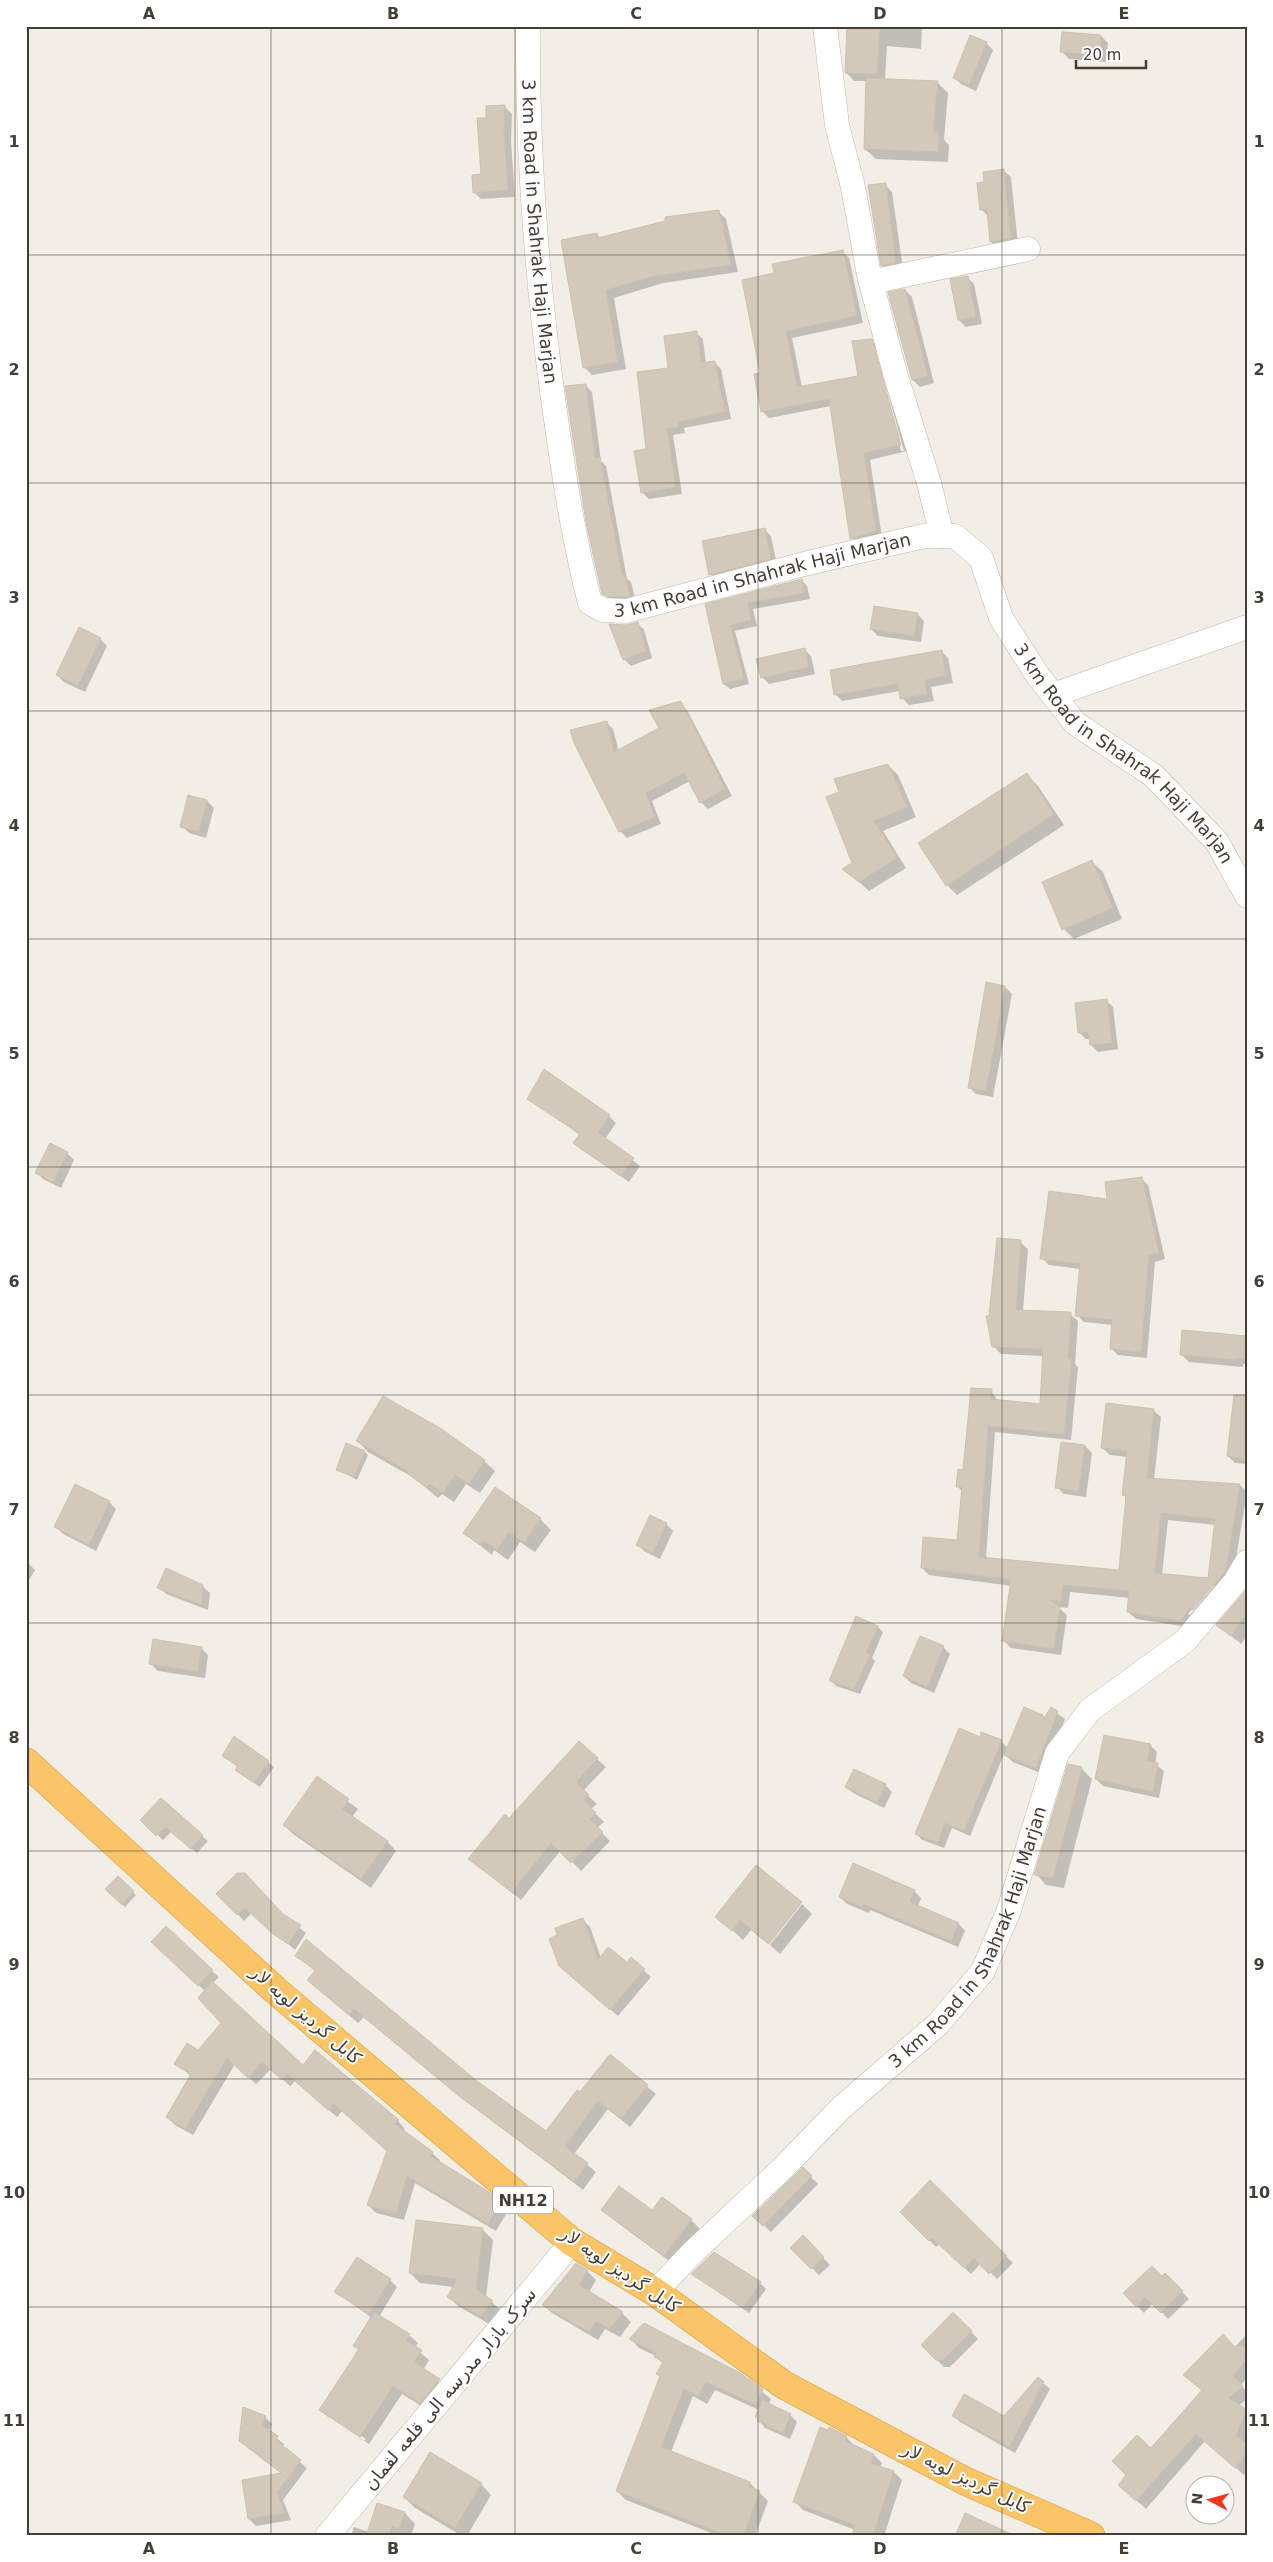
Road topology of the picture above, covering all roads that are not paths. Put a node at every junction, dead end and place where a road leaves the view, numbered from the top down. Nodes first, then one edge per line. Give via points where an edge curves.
1 (528, 26) edge
2 (825, 26) edge
3 (1028, 249) dead end
4 (871, 282) junction
5 (942, 536) junction
6 (1247, 626) edge
7 (1053, 695) junction
8 (1247, 896) edge
9 (1247, 1562) edge
10 (26, 1762) edge
11 (572, 2242) junction
12 (656, 2292) junction
13 (327, 2536) edge
14 (1091, 2536) edge

1 - 5 street, 3 km Road in Shahrak Haji Marjan via 529,143 540,299 565,488 590,603 603,610 626,611 808,563 924,536
2 - 4 street via 837,125 853,187
3 - 4 street
4 - 5 street
5 - 7 street, 3 km Road in Shahrak Haji Marjan via 955,536 981,558 1001,618
6 - 7 street
7 - 8 street, 3 km Road in Shahrak Haji Marjan via 1075,723 1154,776 1217,842
9 - 12 street, 3 km Road in Shahrak Haji Marjan via 1229,1589 1185,1641 1090,1710 1057,1753 1009,1910 983,1971 938,2024 840,2109
10 - 11 highway, کابل گردیز لویه لار / NH12 via 275,1990
11 - 12 highway, کابل گردیز لویه لار / NH12
11 - 13 street, سرک بازار مدرسه الی قلعه لقمان
12 - 14 highway, کابل گردیز لویه لار / NH12 via 784,2385 965,2481

